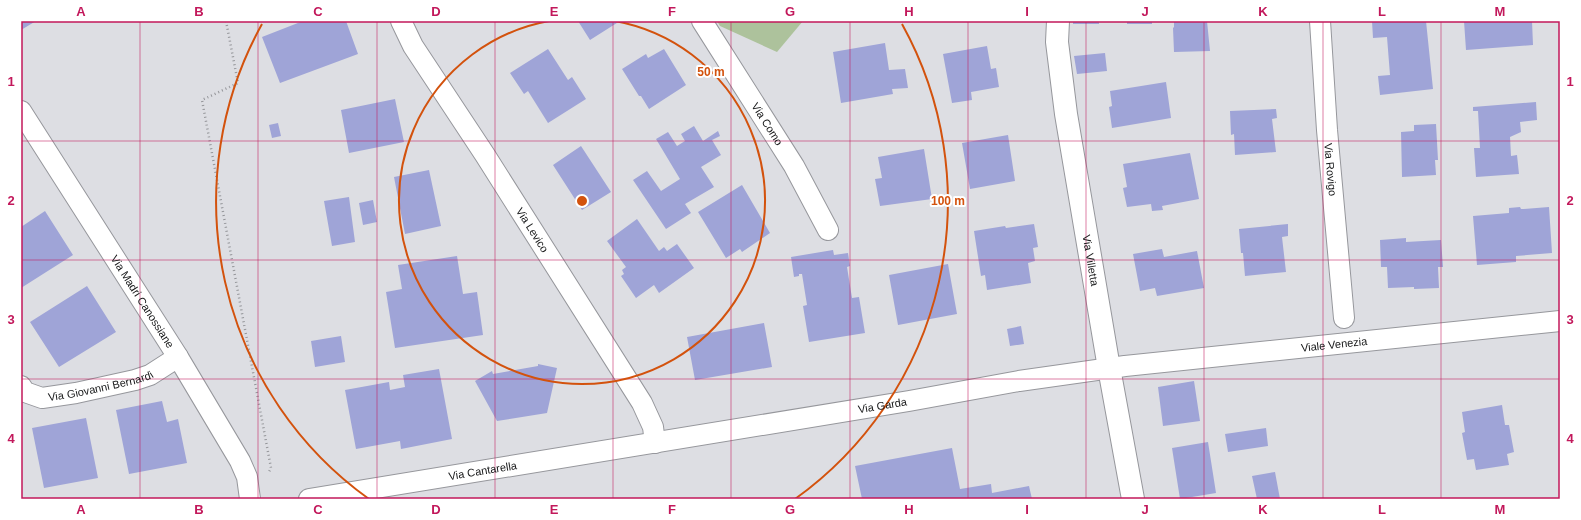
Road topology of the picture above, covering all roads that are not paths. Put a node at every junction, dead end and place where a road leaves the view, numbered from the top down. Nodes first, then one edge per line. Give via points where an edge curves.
1 (402, 21) edge
2 (702, 21) edge
3 (1058, 21) edge
4 (1320, 21) edge
5 (21, 111) edge
6 (828, 230) dead end
7 (1344, 318) dead end
8 (1560, 321) edge
9 (178, 357) junction
10 (1109, 368) junction
11 (21, 386) edge
12 (655, 443) junction
13 (250, 499) edge
14 (309, 499) edge
15 (1133, 499) edge

1 - 12 street, Via Levico via 413,46 642,403 653,428
2 - 6 street, Via Como via 794,166
3 - 10 street, Via Villetta via 1057,42 1066,114
4 - 7 street, Via Rovigo
5 - 9 street, Via Madri Canossiane
8 - 10 street, Viale Venezia
9 - 11 street, Via Giovanni Bernardi via 150,375 76,393 42,398 25,392
9 - 13 street, Via Madri Canossiane via 240,461 247,477
10 - 12 street, Via Garda
10 - 15 street, Via Villetta
12 - 14 street, Via Cantarella

